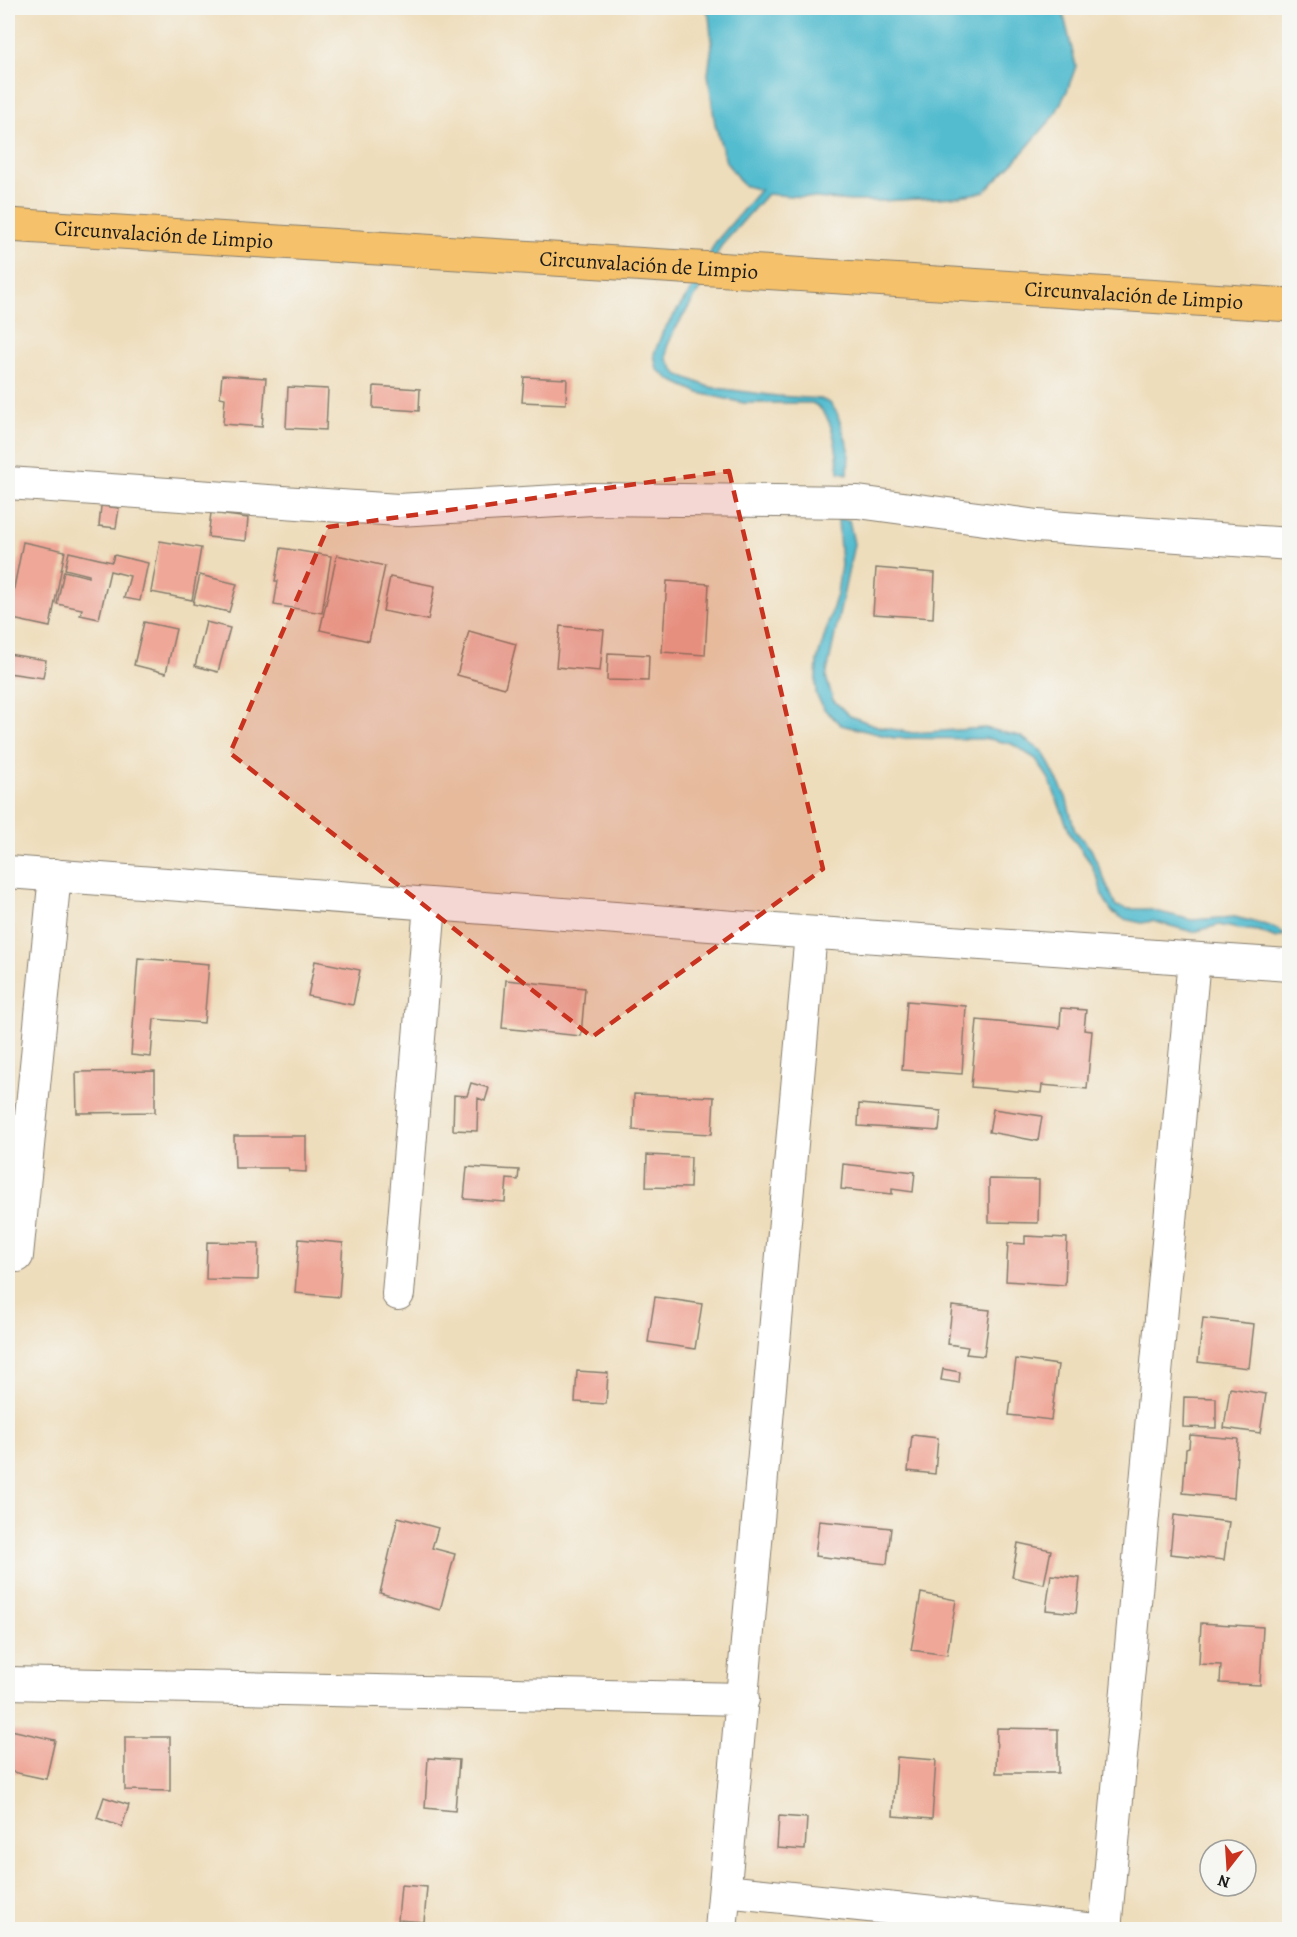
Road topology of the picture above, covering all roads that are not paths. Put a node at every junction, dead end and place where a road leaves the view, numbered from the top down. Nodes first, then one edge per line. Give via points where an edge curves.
1 (8, 225) edge
2 (1290, 305) edge
3 (8, 483) edge
4 (1290, 544) edge
5 (8, 872) edge
6 (55, 875) junction
7 (430, 904) junction
8 (811, 933) junction
9 (1194, 959) junction
10 (1290, 965) edge
11 (17, 1256) dead end
12 (398, 1294) dead end
13 (8, 1683) edge
14 (743, 1699) junction
15 (725, 1892) junction
16 (722, 1929) edge
17 (1096, 1929) edge
18 (1105, 1929) edge

1 - 2 highway, Circunvalación de Limpio
3 - 4 street via 398,510 592,499 858,502 1037,526
5 - 6 street
6 - 7 street
6 - 11 street
7 - 8 street
7 - 12 street
8 - 9 street
8 - 14 street
9 - 10 street
9 - 18 street
13 - 14 street
14 - 15 street
15 - 16 street
15 - 17 street

